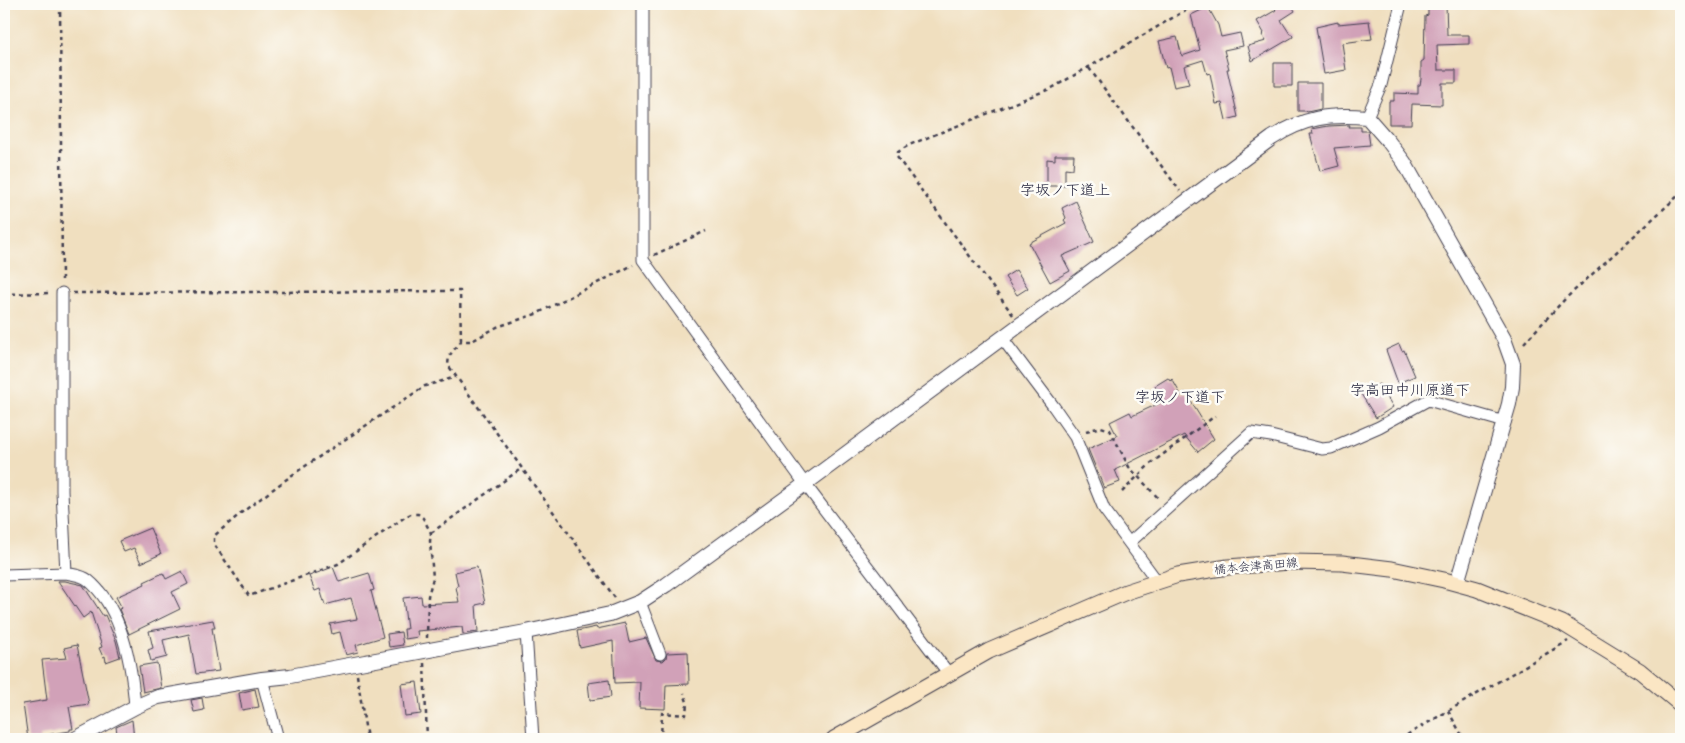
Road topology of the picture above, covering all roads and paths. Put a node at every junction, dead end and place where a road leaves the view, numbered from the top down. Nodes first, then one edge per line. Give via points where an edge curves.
1 (60, 4) edge
2 (643, 4) edge
3 (1196, 4) edge
4 (1401, 4) edge
5 (1089, 68) junction
6 (1367, 117) junction
7 (1681, 193) edge
8 (1187, 201) junction
9 (706, 231) dead end
10 (643, 260) junction
11 (62, 293) junction
12 (4, 294) edge
13 (1019, 325) junction
14 (1002, 338) junction
15 (461, 342) junction
16 (1524, 343) dead end
17 (456, 377) junction
18 (1215, 416) dead end
19 (1505, 422) junction
20 (1073, 434) junction
21 (522, 468) junction
22 (1138, 477) junction
23 (804, 484) junction
24 (1122, 492) dead end
25 (1168, 508) junction
26 (431, 533) junction
27 (1129, 543) junction
28 (66, 573) junction
29 (4, 575) edge
30 (1156, 581) junction
31 (1457, 583) junction
32 (640, 602) junction
33 (623, 610) junction
34 (526, 632) junction
35 (1580, 634) junction
36 (423, 651) junction
37 (660, 654) dead end
38 (355, 664) junction
39 (949, 674) junction
40 (262, 679) junction
41 (684, 693) dead end
42 (1681, 705) edge
43 (135, 707) junction
44 (1448, 711) junction
45 (76, 739) edge
46 (278, 739) edge
47 (367, 739) edge
48 (427, 739) edge
49 (533, 739) edge
50 (661, 739) edge
51 (834, 739) edge
52 (1400, 739) edge
53 (1464, 739) edge

1 - 11 path
2 - 10 street
3 - 5 path
4 - 6 street via 1381,85
5 - 8 path
5 - 13 path via 1052,88 898,152 900,162
6 - 8 street via 1330,116 1289,127
6 - 19 street via 1404,162 1504,339 1513,364
7 - 16 path via 1565,299
8 - 13 street
9 - 10 path
10 - 15 path via 536,314 497,327 472,341
10 - 23 street
11 - 12 path
11 - 15 path via 460,291
11 - 28 street via 62,491
13 - 14 street
14 - 20 street
14 - 23 street
15 - 17 path via 449,356 448,365
17 - 21 path
17 - 26 path via 425,386 295,473 214,536 214,544 249,596 338,564 411,514 423,518
18 - 22 path via 1150,464
19 - 25 street via 1428,400 1331,448 1322,449 1251,433
19 - 31 street
20 - 22 path via 1101,427 1110,430 1129,467
20 - 27 street via 1104,509
21 - 26 path
21 - 33 path
22 - 24 path
22 - 25 path
23 - 32 street
23 - 39 street
25 - 27 street
26 - 36 path via 433,578 428,596
27 - 30 street
28 - 29 street
28 - 43 street via 87,580 112,612 127,648
30 - 31 main road, 橋本会津高田線 via 1228,567 1290,562 1392,569
30 - 39 main road, 橋本会津高田線 via 989,651
31 - 35 main road, 橋本会津高田線 via 1562,622
32 - 33 street
32 - 37 street
33 - 34 street
34 - 36 street
34 - 49 street
35 - 42 main road, 橋本会津高田線 via 1640,671
35 - 44 path
36 - 38 street
36 - 48 path
38 - 40 street
38 - 47 path
39 - 51 main road, 橋本会津高田線
40 - 43 street via 158,697
40 - 46 street
41 - 50 path via 686,715 662,713
43 - 45 street
44 - 52 path
44 - 53 path

